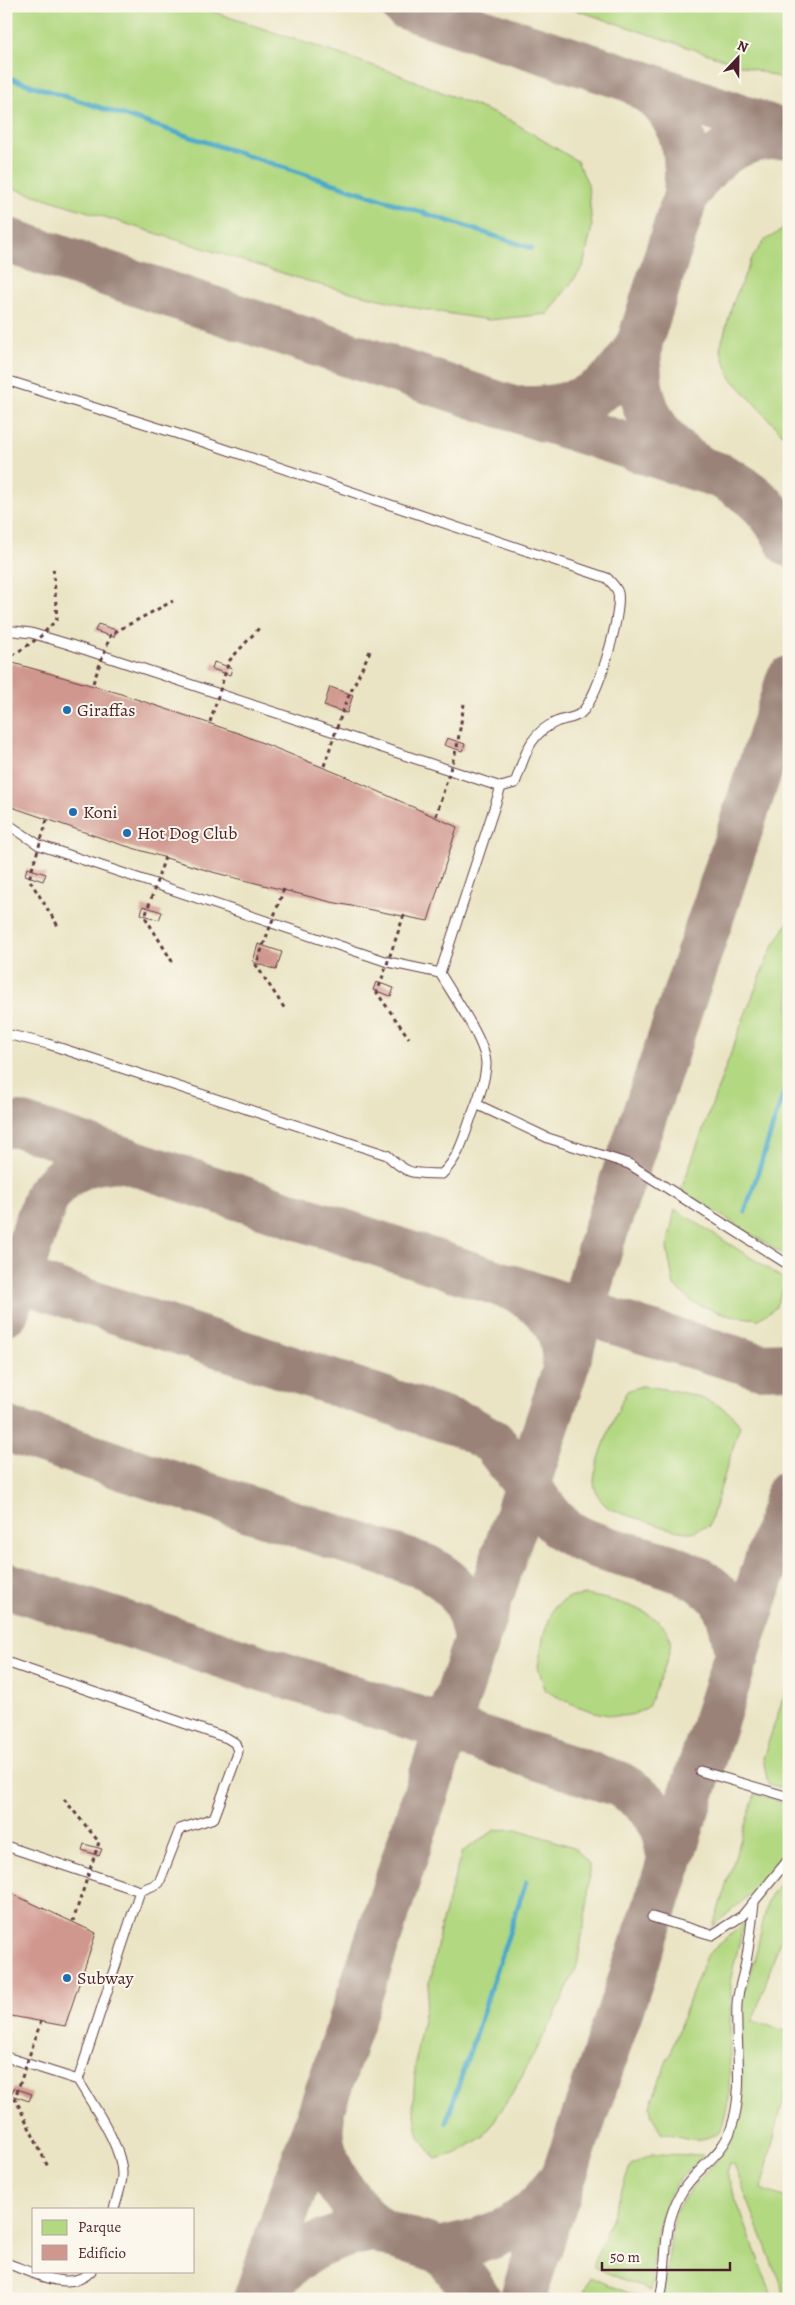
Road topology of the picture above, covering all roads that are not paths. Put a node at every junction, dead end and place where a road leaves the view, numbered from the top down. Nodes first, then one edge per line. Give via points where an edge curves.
1 (6, 380) edge
2 (6, 630) edge
3 (501, 787) junction
4 (6, 823) edge
5 (440, 974) junction
6 (6, 1034) edge
7 (476, 1104) junction
8 (789, 1265) edge
9 (6, 1662) edge
10 (700, 1772) dead end
11 (789, 1797) edge
12 (6, 1846) edge
13 (789, 1859) edge
14 (140, 1891) junction
15 (754, 1903) junction
16 (652, 1917) dead end
17 (6, 2057) edge
18 (78, 2080) junction
19 (114, 2208) edge
20 (6, 2263) edge
21 (32, 2271) edge
22 (34, 2272) edge
23 (89, 2272) edge
24 (660, 2299) edge

1 - 3 lane via 213,445 607,578 618,591 619,611 592,696 581,714 557,721 539,731 515,783
2 - 3 lane via 40,636 103,655
3 - 5 lane
4 - 5 lane via 39,846 388,962
5 - 7 lane via 483,1048 486,1064
6 - 7 lane via 48,1044 386,1155 402,1170 417,1174 442,1174 452,1164
7 - 8 lane via 548,1138 629,1164
9 - 14 lane via 182,1721 235,1743 237,1756 214,1818 180,1829 158,1883
10 - 11 lane
12 - 14 lane
13 - 15 lane
14 - 18 lane
15 - 16 lane via 742,1916 712,1936
15 - 24 lane via 737,2003 739,2069 736,2109 724,2146 693,2176 673,2209 666,2232
17 - 18 lane
18 - 19 lane via 104,2123 121,2161 123,2176
20 - 21 lane
22 - 23 lane via 66,2282

